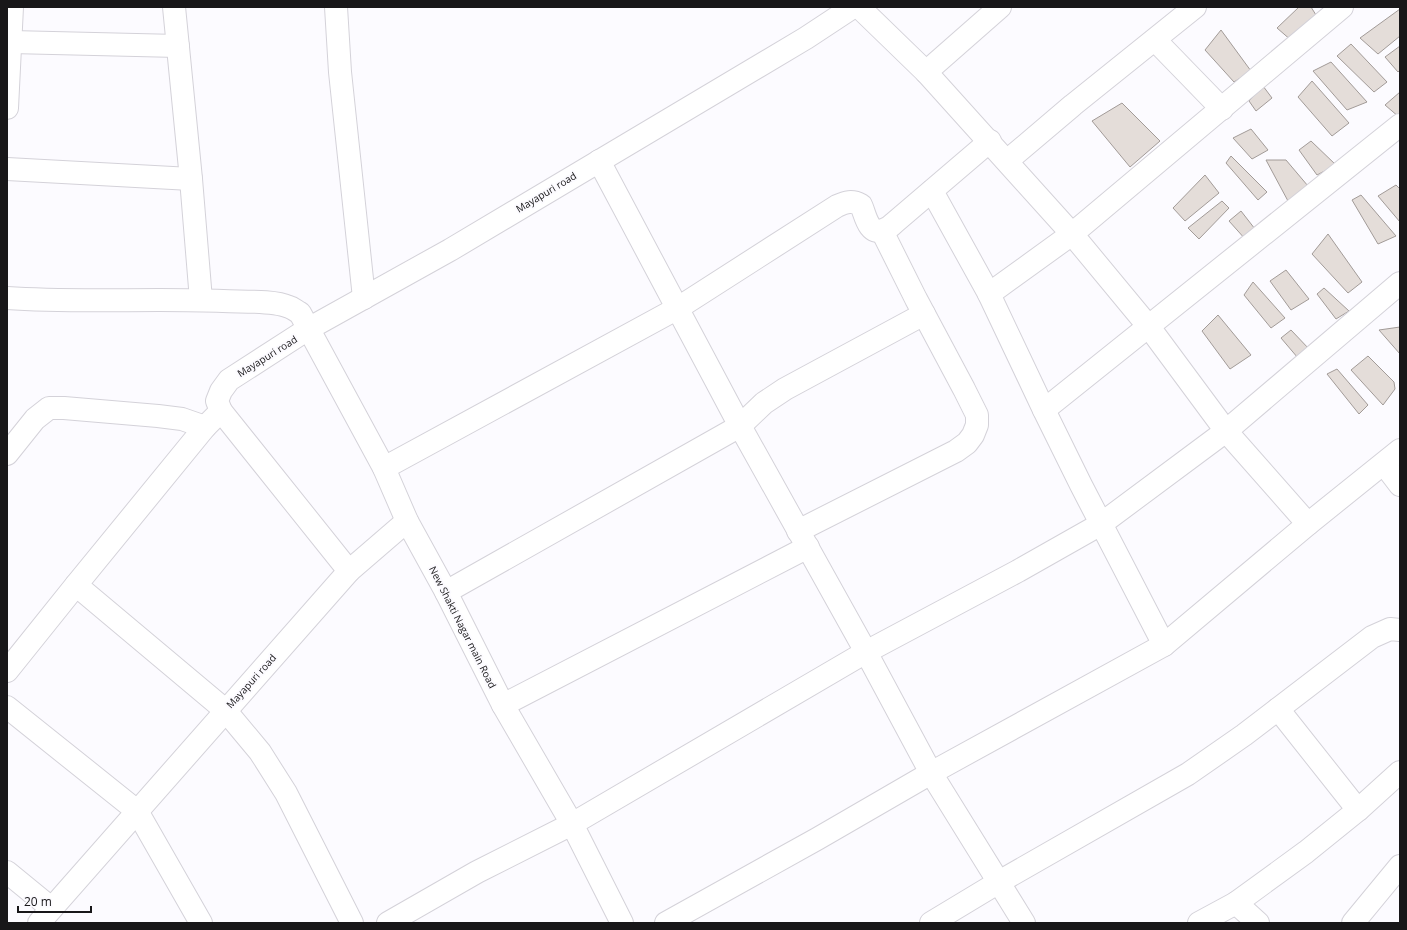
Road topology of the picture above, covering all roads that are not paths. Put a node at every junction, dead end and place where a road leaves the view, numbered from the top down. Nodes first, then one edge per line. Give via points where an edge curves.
1 (12, 7) edge
2 (174, 7) edge
3 (336, 7) edge
4 (853, 7) edge
5 (859, 7) edge
6 (1000, 7) edge
7 (1195, 7) edge
8 (1342, 7) edge
9 (1155, 40) junction
10 (11, 42) junction
11 (178, 46) junction
12 (926, 72) junction
13 (7, 108) edge
14 (1222, 109) junction
15 (1400, 125) edge
16 (990, 142) junction
17 (599, 161) junction
18 (1007, 161) junction
19 (7, 168) edge
20 (191, 179) junction
21 (932, 191) junction
22 (882, 231) junction
23 (1072, 234) junction
24 (1400, 283) edge
25 (989, 294) junction
26 (7, 298) edge
27 (364, 298) junction
28 (201, 300) junction
29 (678, 308) junction
30 (924, 314) junction
31 (1149, 327) junction
32 (308, 329) junction
33 (1044, 410) junction
34 (221, 411) junction
35 (740, 426) junction
36 (205, 427) junction
37 (1226, 431) junction
38 (7, 454) edge
39 (1392, 457) edge
40 (384, 468) junction
41 (1400, 485) edge
42 (407, 521) junction
43 (1101, 524) junction
44 (1308, 524) junction
45 (803, 539) junction
46 (349, 571) junction
47 (76, 585) junction
48 (446, 592) junction
49 (1400, 630) edge
50 (1164, 645) junction
51 (866, 652) junction
52 (7, 672) edge
53 (503, 705) junction
54 (7, 707) edge
55 (1278, 708) junction
56 (225, 710) junction
57 (1400, 772) edge
58 (931, 773) junction
59 (1358, 810) junction
60 (137, 811) junction
61 (572, 824) junction
62 (1400, 866) edge
63 (7, 872) edge
64 (999, 882) junction
65 (1236, 903) junction
66 (45, 915) edge
67 (201, 923) edge
68 (352, 923) edge
69 (388, 923) edge
70 (622, 923) edge
71 (666, 923) edge
72 (930, 923) edge
73 (1024, 923) edge
74 (1199, 923) edge
75 (1258, 923) edge
76 (1353, 923) edge

1 - 10 street
2 - 11 street
3 - 27 street via 340,72
4 - 17 street, Mayapuri road
5 - 12 street
6 - 12 street
7 - 9 street
8 - 14 street
9 - 14 street
9 - 18 street
10 - 11 street
10 - 13 street
11 - 20 street
12 - 16 street
14 - 23 street
15 - 31 street
16 - 18 street
16 - 21 street
17 - 27 street, Mayapuri road
17 - 29 street
18 - 23 street
19 - 20 street
20 - 28 street
21 - 22 street via 894,224
21 - 25 street
22 - 29 street via 871,228 861,205 855,201 846,202
22 - 30 street
23 - 25 street
23 - 31 street
24 - 37 street
25 - 33 street
26 - 28 street, New Shakti Nagar main Road
27 - 32 street, Mayapuri road
28 - 32 street, New Shakti Nagar main Road via 288,306 300,313
29 - 35 street
29 - 40 street
30 - 35 street via 785,389 764,403
30 - 45 street via 977,415 973,435 956,452
31 - 33 street
31 - 37 street
32 - 34 street, Mayapuri road via 229,380 217,401
32 - 40 street, New Shakti Nagar main Road
33 - 43 street
34 - 36 street
34 - 46 street
35 - 45 street
35 - 48 street
36 - 38 street via 182,419 48,408 35,419
36 - 47 street
37 - 43 street
37 - 44 street
39 - 41 street
39 - 44 street
40 - 42 street, New Shakti Nagar main Road
42 - 46 street, Mayapuri road
42 - 48 street, New Shakti Nagar main Road
43 - 50 street
43 - 51 street
44 - 50 street
45 - 51 street
45 - 53 street
46 - 56 street, Mayapuri road
47 - 52 street
47 - 56 street
48 - 53 street, New Shakti Nagar main Road
49 - 55 street via 1390,629 1372,637
50 - 58 street
51 - 58 street
51 - 61 street
53 - 61 street, New Shakti Nagar main Road
54 - 60 street
55 - 59 street
55 - 64 street via 1188,774
56 - 60 street, Mayapuri road
56 - 68 street via 260,752 286,793
57 - 59 street
58 - 64 street
58 - 71 street
59 - 65 street
60 - 66 street, Mayapuri road
60 - 67 street
61 - 69 street via 477,872
61 - 70 street, New Shakti Nagar main Road
62 - 76 street
63 - 66 street
64 - 72 street
64 - 73 street
65 - 74 street
65 - 75 street

